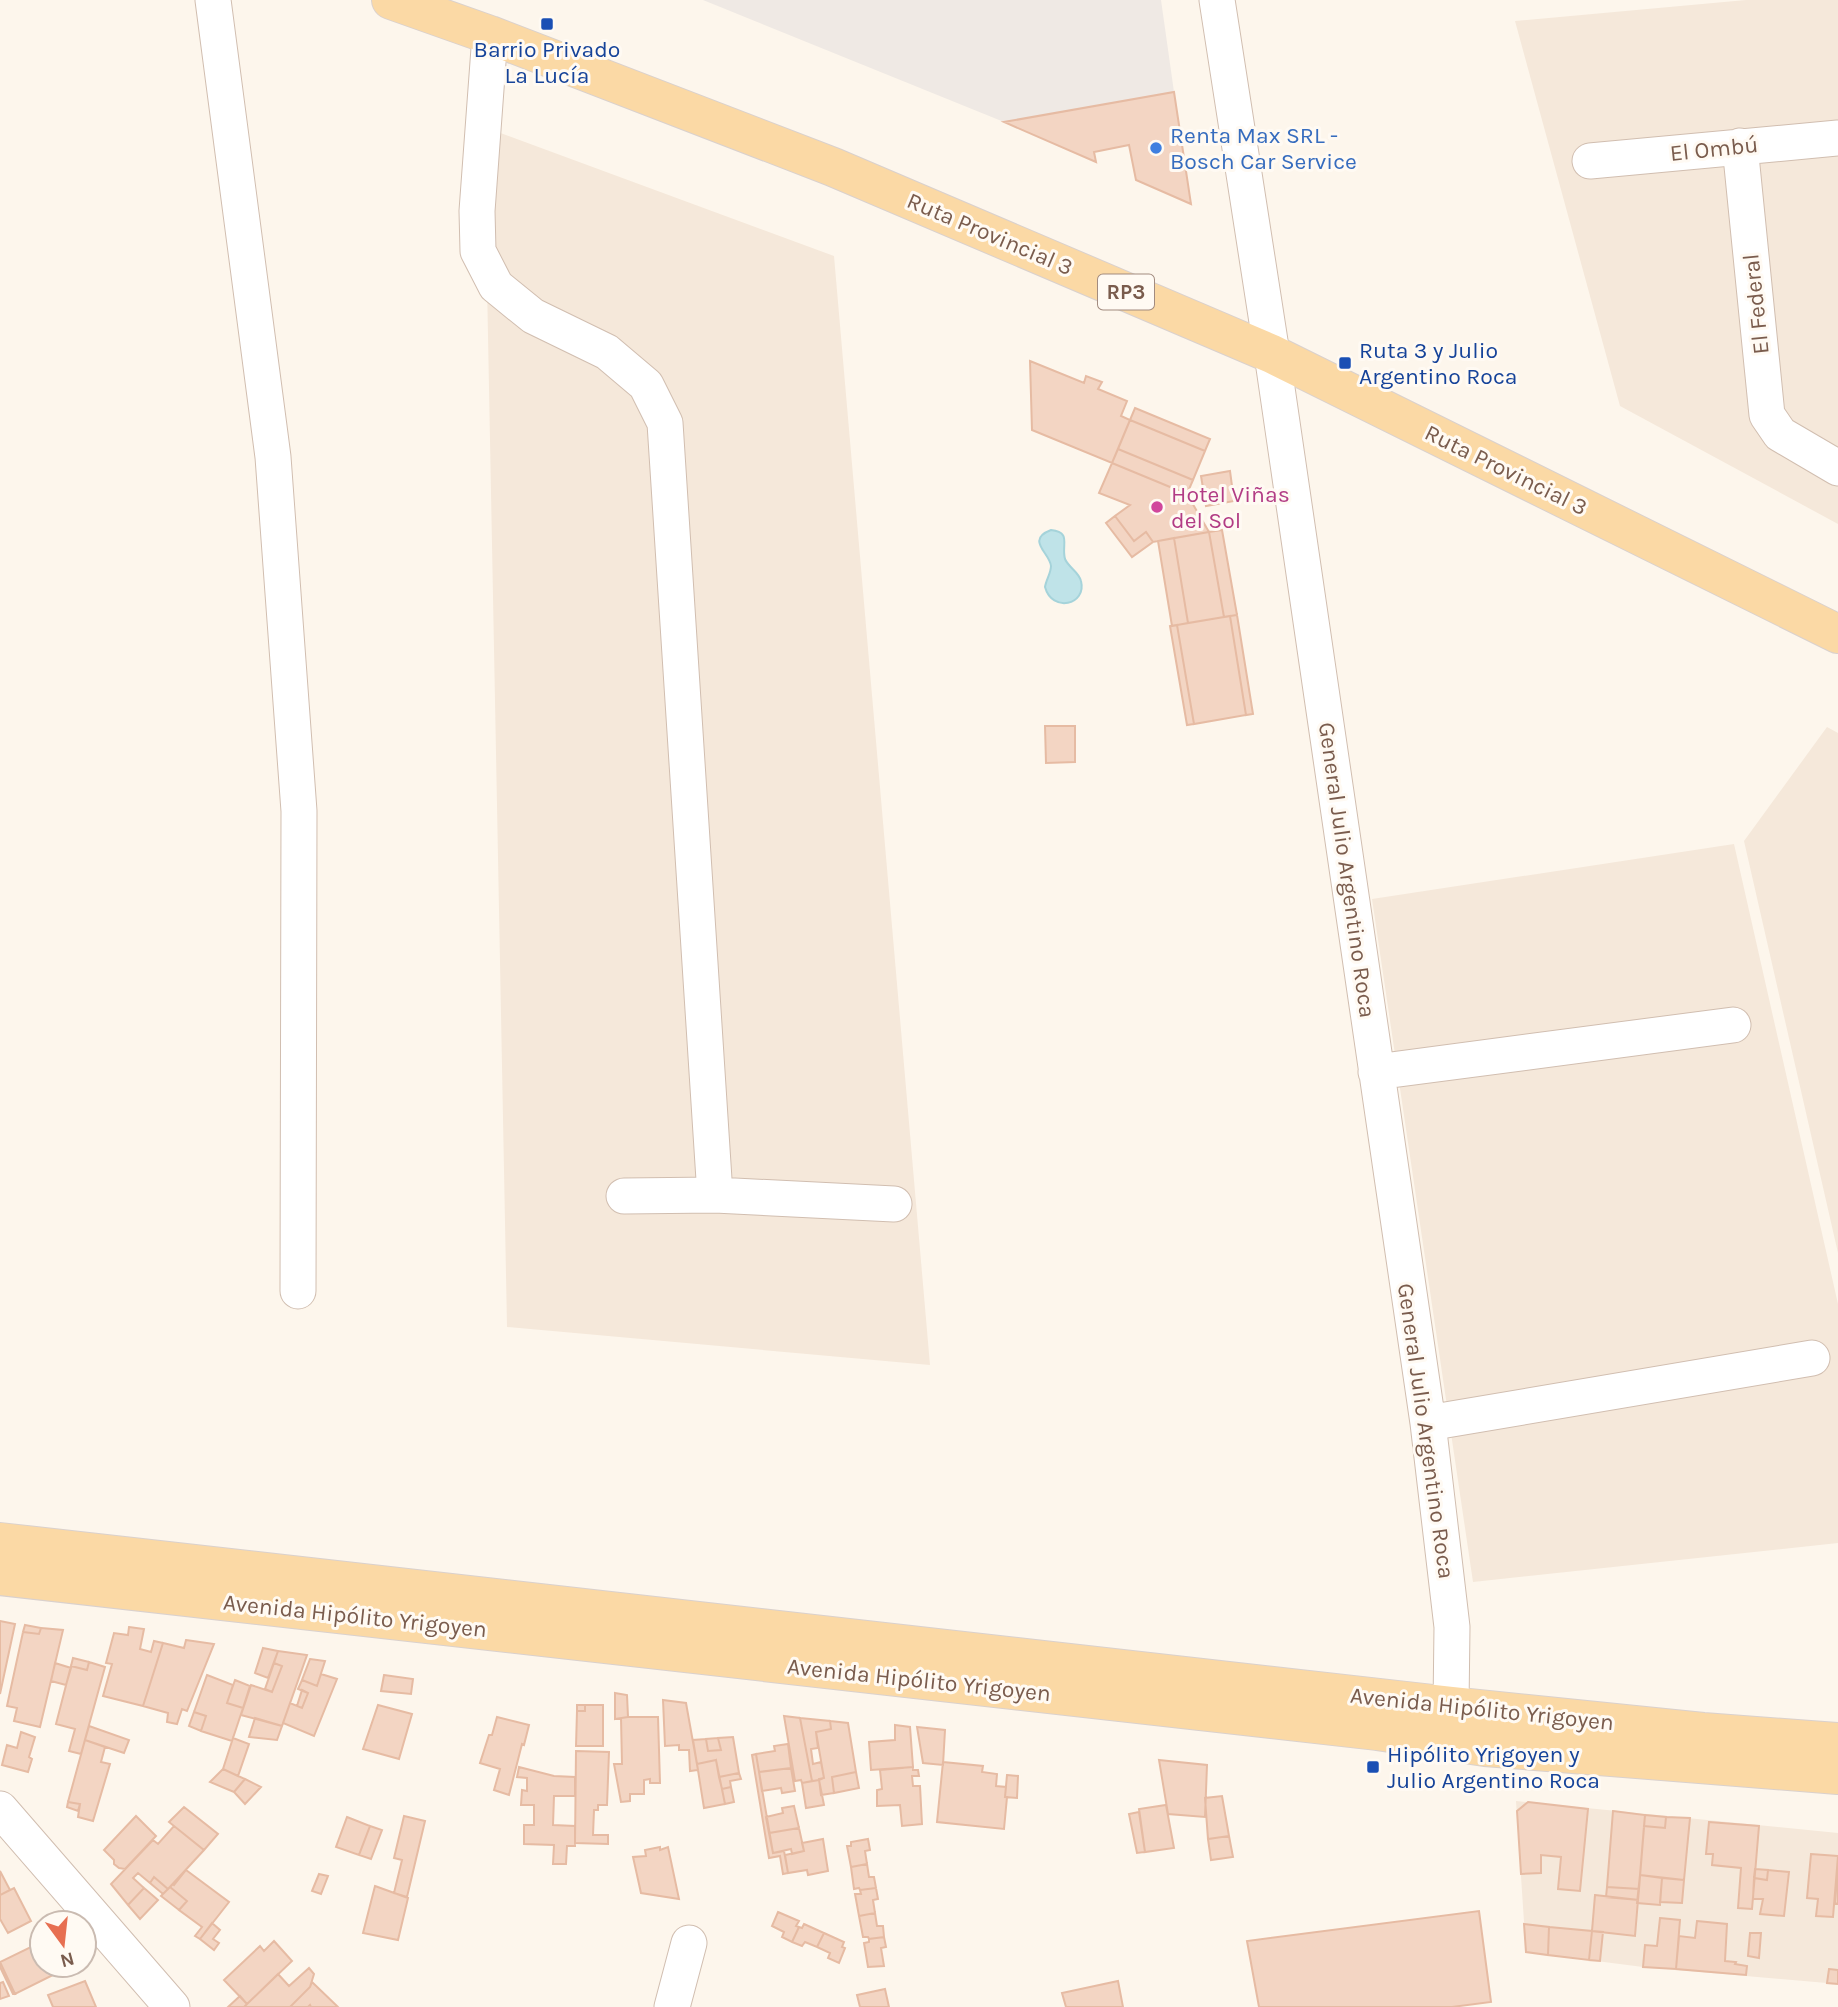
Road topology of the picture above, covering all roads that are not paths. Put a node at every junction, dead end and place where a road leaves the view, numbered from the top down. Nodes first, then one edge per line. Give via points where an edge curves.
1 (214, 0) edge
2 (391, 0) edge
3 (1217, 0) edge
4 (490, 35) junction
5 (1838, 138) edge
6 (1740, 146) junction
7 (1590, 161) dead end
8 (1272, 354) junction
9 (1838, 443) edge
10 (1801, 447) junction
11 (1838, 468) edge
12 (1838, 634) edge
13 (1733, 1025) dead end
14 (1376, 1072) junction
15 (715, 1195) junction
16 (624, 1196) dead end
17 (894, 1204) dead end
18 (298, 1292) dead end
19 (1812, 1358) dead end
20 (1427, 1423) junction
21 (0, 1542) edge
22 (0, 1576) edge
23 (765, 1646) junction
24 (1448, 1724) junction
25 (1838, 1742) edge
26 (1838, 1775) edge
27 (0, 1809) edge
28 (690, 1943) dead end
29 (172, 2007) edge
30 (672, 2007) edge

1 - 18 street via 274,457 299,811
2 - 4 main road, Ruta Provincial 3 / RP3
3 - 8 street, General Julio Argentino Roca
4 - 8 main road, Ruta Provincial 3 / RP3 via 834,167
4 - 15 street via 478,251 496,286 533,316 607,352 646,385 665,423
5 - 6 street, El Ombú
6 - 7 street, El Ombú
6 - 10 street, El Federal via 1767,415 1780,435
8 - 12 main road, Ruta Provincial 3 / RP3
8 - 14 street, General Julio Argentino Roca
9 - 10 street
10 - 11 street, El Federal
13 - 14 street
14 - 20 street, General Julio Argentino Roca
15 - 16 street
15 - 17 street
19 - 20 street
20 - 24 street, General Julio Argentino Roca via 1452,1627
21 - 23 main road, Avenida Hipólito Yrigoyen
22 - 23 main road, Avenida Hipólito Yrigoyen
23 - 24 main road, Avenida Hipólito Yrigoyen via 1377,1731
24 - 25 main road, Avenida Hipólito Yrigoyen via 1703,1732
24 - 26 main road, Avenida Hipólito Yrigoyen via 1499,1748
27 - 29 street
28 - 30 street

